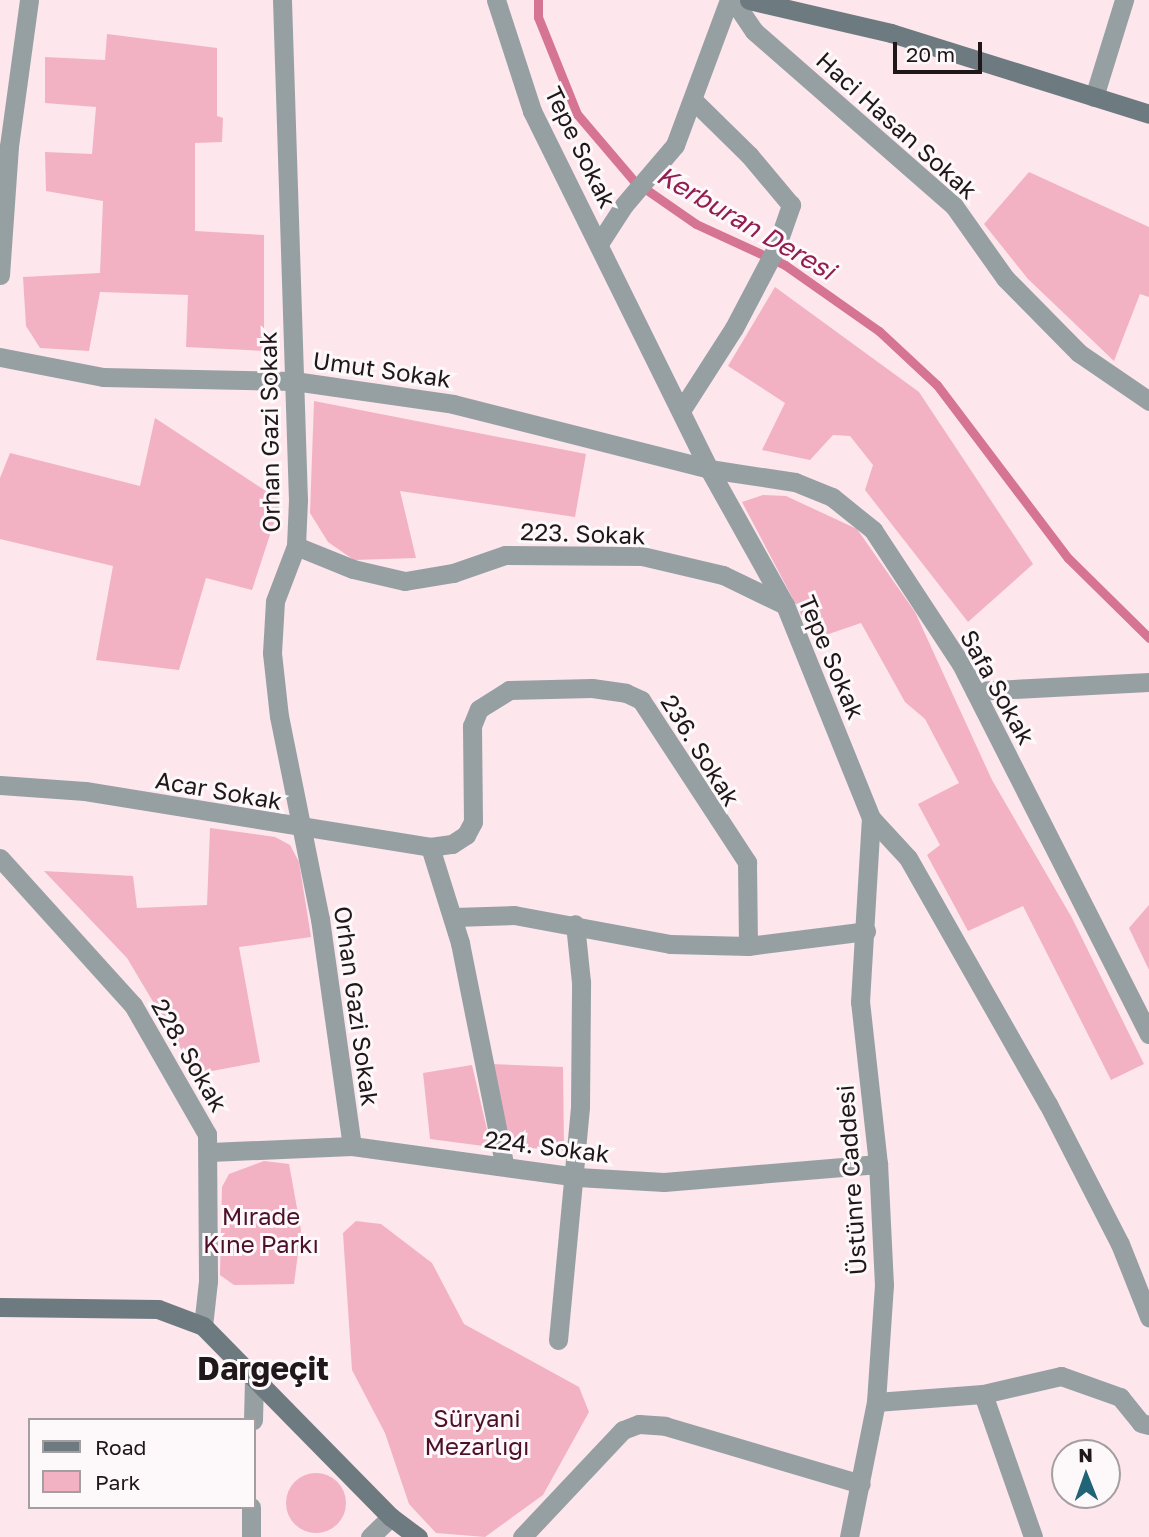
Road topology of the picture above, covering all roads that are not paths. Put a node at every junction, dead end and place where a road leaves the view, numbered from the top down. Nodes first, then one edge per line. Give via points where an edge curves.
1 (29, 0) edge
2 (282, 0) edge
3 (496, 0) edge
4 (731, 0) edge
5 (749, 0) edge
6 (1124, 0) edge
7 (807, 6) edge
8 (1094, 97) junction
9 (695, 102) junction
10 (1149, 114) edge
11 (600, 242) junction
12 (0, 275) edge
13 (0, 358) edge
14 (294, 381) junction
15 (1149, 401) edge
16 (682, 409) junction
17 (709, 469) junction
18 (296, 546) junction
19 (785, 605) junction
20 (1146, 683) edge
21 (975, 691) junction
22 (0, 785) edge
23 (871, 818) junction
24 (305, 831) junction
25 (430, 847) junction
26 (0, 858) edge
27 (454, 917) junction
28 (575, 924) junction
29 (866, 931) junction
30 (748, 946) junction
31 (1149, 1034) edge
32 (352, 1146) junction
33 (210, 1152) junction
34 (504, 1164) junction
35 (878, 1164) junction
36 (577, 1177) junction
37 (0, 1307) edge
38 (1149, 1317) edge
39 (203, 1326) junction
40 (558, 1339) dead end
41 (254, 1378) junction
42 (983, 1394) junction
43 (876, 1402) junction
44 (253, 1418) edge
45 (1149, 1425) edge
46 (861, 1484) junction
47 (251, 1509) edge
48 (391, 1517) junction
49 (251, 1537) edge
50 (370, 1537) edge
51 (418, 1537) edge
52 (522, 1537) edge
53 (849, 1537) edge
54 (1034, 1537) edge

1 - 12 street via 9,146
2 - 14 street, Orhan Gazi Sokak
3 - 11 street, Tepe Sokak via 532,111
4 - 9 street
4 - 15 street, Haci Hasan Sokak via 754,31 954,206 1005,278 1079,353
5 - 7 main road
6 - 8 street
7 - 8 main road
8 - 10 main road
9 - 11 street via 675,145 624,205
9 - 16 street via 791,205 759,280
11 - 16 street, Tepe Sokak
13 - 14 street, Umut Sokak via 103,377
14 - 17 street, Umut Sokak via 453,404
14 - 18 street, Orhan Gazi Sokak
16 - 17 street, Tepe Sokak
17 - 19 street, Tepe Sokak
17 - 21 street, Safa Sokak via 795,482 832,497 873,530
18 - 19 street, 223. Sokak via 353,569 405,581 453,573 505,555 642,556 723,575
18 - 24 street, Orhan Gazi Sokak via 275,601 272,653 279,716
19 - 23 street, Tepe Sokak
20 - 21 street
21 - 31 street, Safa Sokak
22 - 24 street, Acar Sokak via 85,791
23 - 29 street, Üstünre Caddesi
23 - 38 street, Tepe Sokak via 908,858 1048,1104 1120,1244
24 - 25 street, Acar Sokak
24 - 32 street, Orhan Gazi Sokak
25 - 27 street
25 - 30 street, 236. Sokak via 452,844 466,835 473,822 472,726 479,709 509,690 592,688 626,693 640,699 747,862
26 - 33 street, 228. Sokak via 134,1005 195,1110
27 - 28 street via 514,915
27 - 34 street
28 - 30 street via 670,944
28 - 36 street via 581,982
29 - 30 street
29 - 35 street, Üstünre Caddesi via 860,1002
32 - 33 street, 224. Sokak
32 - 34 street, 224. Sokak
33 - 39 street, 228. Sokak
34 - 36 street, 224. Sokak
35 - 36 street, 224. Sokak via 664,1182
35 - 43 street, Üstünre Caddesi via 884,1285
36 - 40 street
37 - 39 main road via 158,1309
39 - 41 main road
41 - 44 street
41 - 48 main road
42 - 43 street
42 - 45 street via 1061,1376 1120,1397 1141,1423
42 - 54 street
43 - 46 street, Üstünre Caddesi
46 - 52 street via 665,1426 639,1424 623,1430
46 - 53 street, Üstünre Caddesi
47 - 49 street
48 - 50 street
48 - 51 main road

